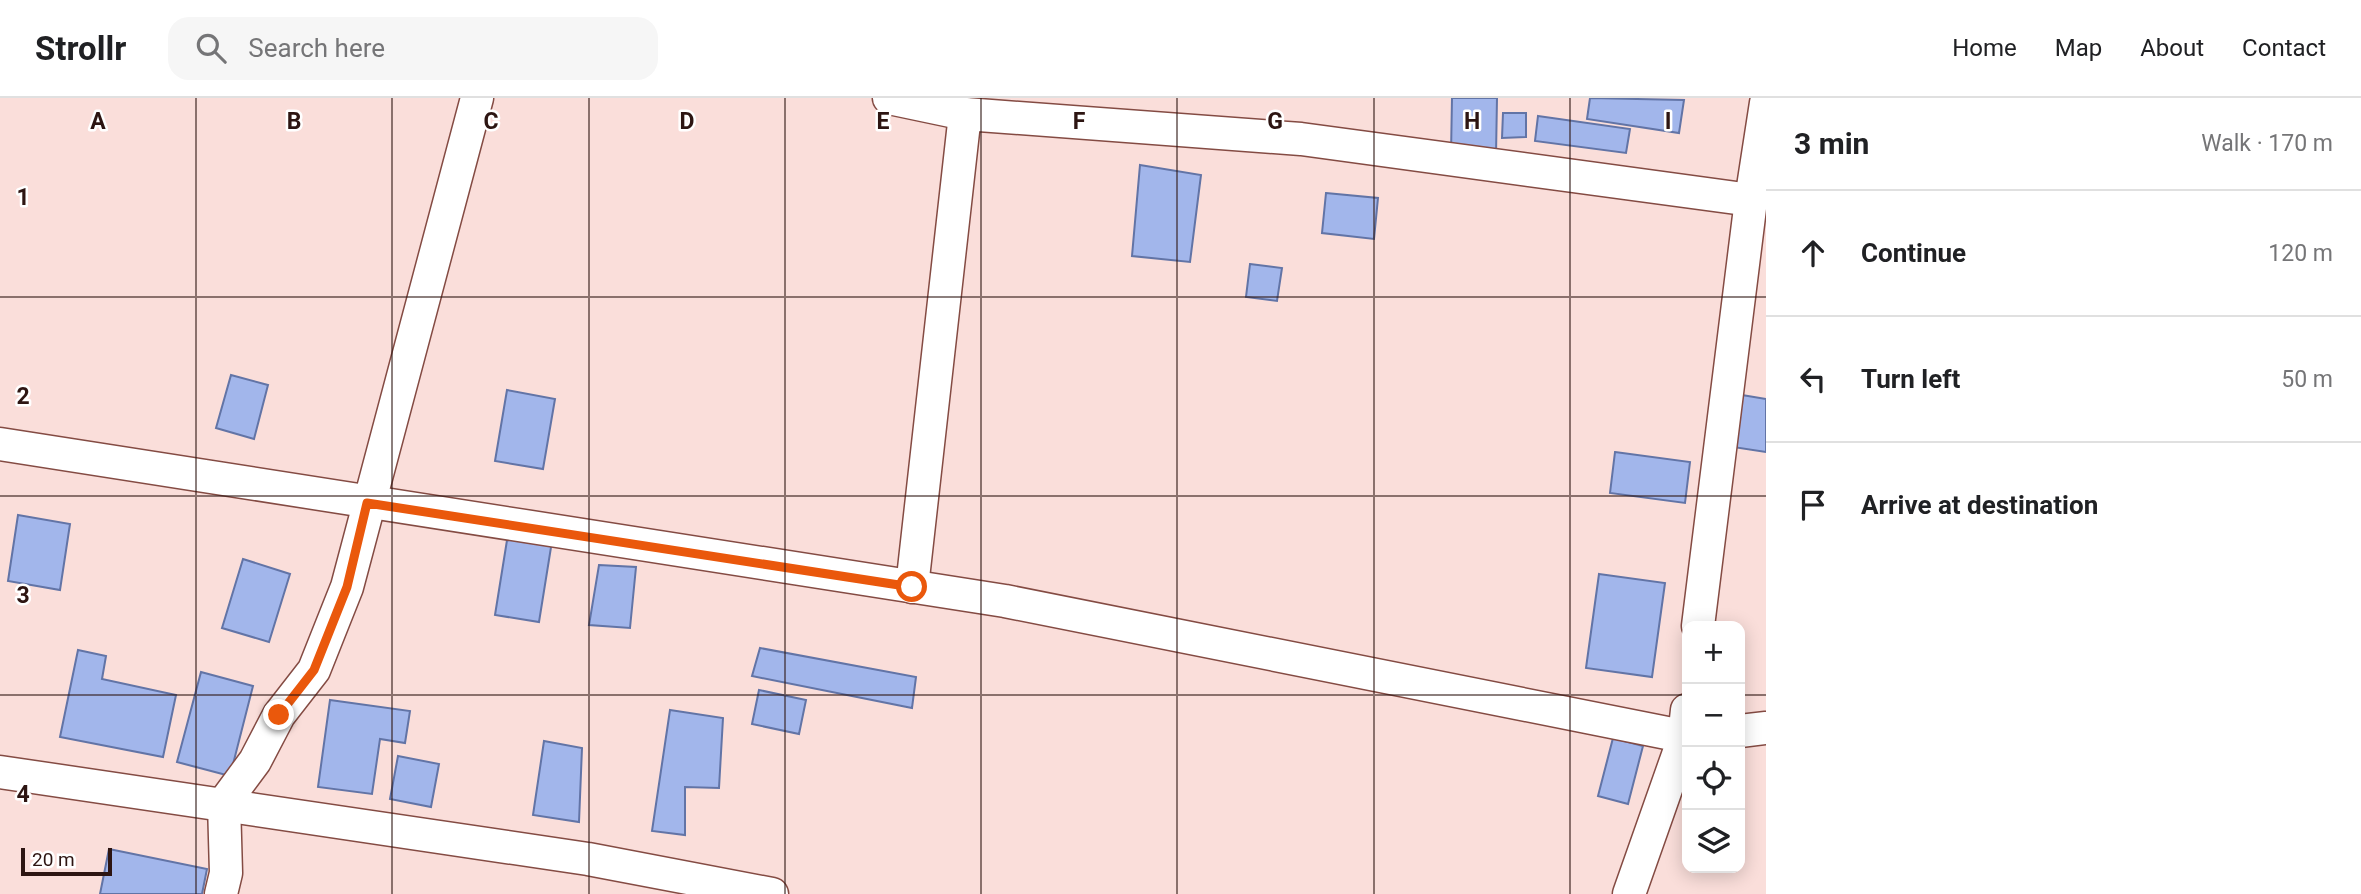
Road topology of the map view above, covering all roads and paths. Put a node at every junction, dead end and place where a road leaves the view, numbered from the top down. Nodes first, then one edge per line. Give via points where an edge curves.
1 (477, 98) edge
2 (890, 98) edge
3 (1766, 103) edge
4 (985, 110) edge
5 (1751, 200) junction
6 (0, 444) edge
7 (367, 503) junction
8 (912, 587) junction
9 (1699, 621) edge
10 (1682, 727) edge
11 (1766, 727) edge
12 (1745, 730) edge
13 (1682, 740) edge
14 (0, 772) edge
15 (224, 803) junction
16 (222, 894) edge
17 (772, 894) edge
18 (1629, 894) edge

1 - 7 street
2 - 4 street
3 - 5 street
4 - 5 street via 1301,139
4 - 8 street
5 - 9 street
6 - 7 street
7 - 8 street
7 - 15 street via 347,587 314,670 279,715 256,761
8 - 10 street
11 - 12 street
13 - 18 street
14 - 15 street
15 - 16 street via 226,873
15 - 17 street via 589,859

